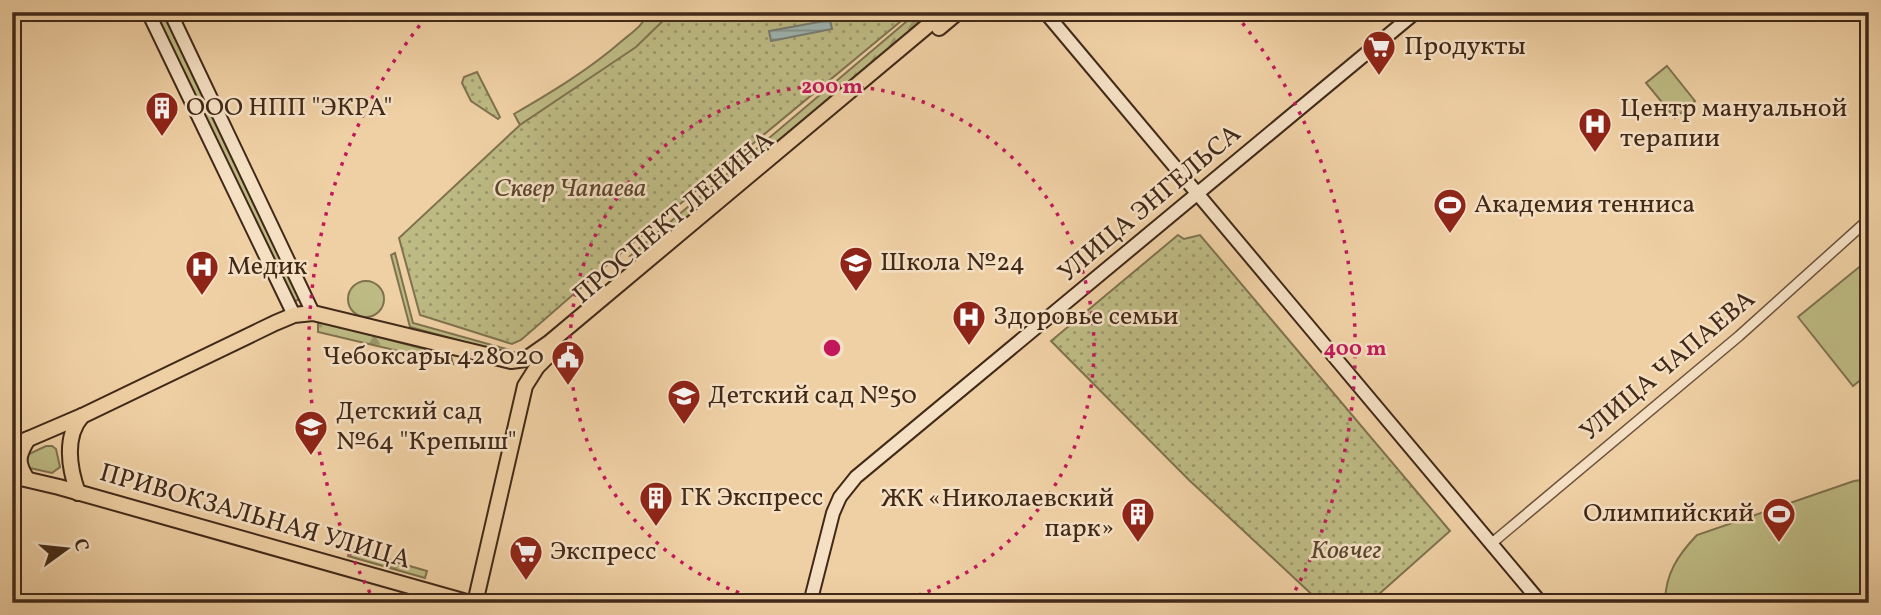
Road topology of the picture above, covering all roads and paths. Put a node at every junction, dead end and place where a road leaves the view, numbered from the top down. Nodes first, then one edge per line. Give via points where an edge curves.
1 (148, 12) edge
2 (170, 12) edge
3 (944, 12) edge
4 (958, 12) edge
5 (1045, 12) edge
6 (1416, 12) edge
7 (204, 83) junction
8 (186, 91) junction
9 (1197, 194) junction
10 (1869, 219) edge
11 (313, 313) junction
12 (294, 315) junction
13 (511, 362) junction
14 (525, 386) junction
15 (82, 416) junction
16 (29, 438) junction
17 (12, 446) edge
18 (20, 477) edge
19 (78, 493) junction
20 (1492, 543) junction
21 (470, 603) edge
22 (475, 603) edge
23 (810, 603) edge
24 (1541, 603) edge

1 - 8 street
2 - 7 street
3 - 13 main road, ПРОСПЕКТ ЛЕНИНА via 549,344 526,359
4 - 14 main road, ПРОСПЕКТ ЛЕНИНА via 549,354
5 - 9 street
6 - 9 street, УЛИЦА ЭНГЕЛЬСА
7 - 8 street
7 - 11 street
8 - 12 street
9 - 20 street
9 - 23 street, УЛИЦА ЭНГЕЛЬСА via 851,483 833,513
10 - 20 street, УЛИЦА ЧАПАЕВА via 1739,336
11 - 12 main road
11 - 13 main road
12 - 15 main road
13 - 14 main road via 522,372
14 - 22 main road, ПРОСПЕКТ ЛЕНИНА
15 - 16 main road
15 - 19 main road via 73,428 70,446
16 - 17 main road
16 - 18 main road via 19,455
18 - 19 main road, ПРИВОКЗАЛЬНАЯ УЛИЦА
19 - 21 main road, ПРИВОКЗАЛЬНАЯ УЛИЦА
20 - 24 street

